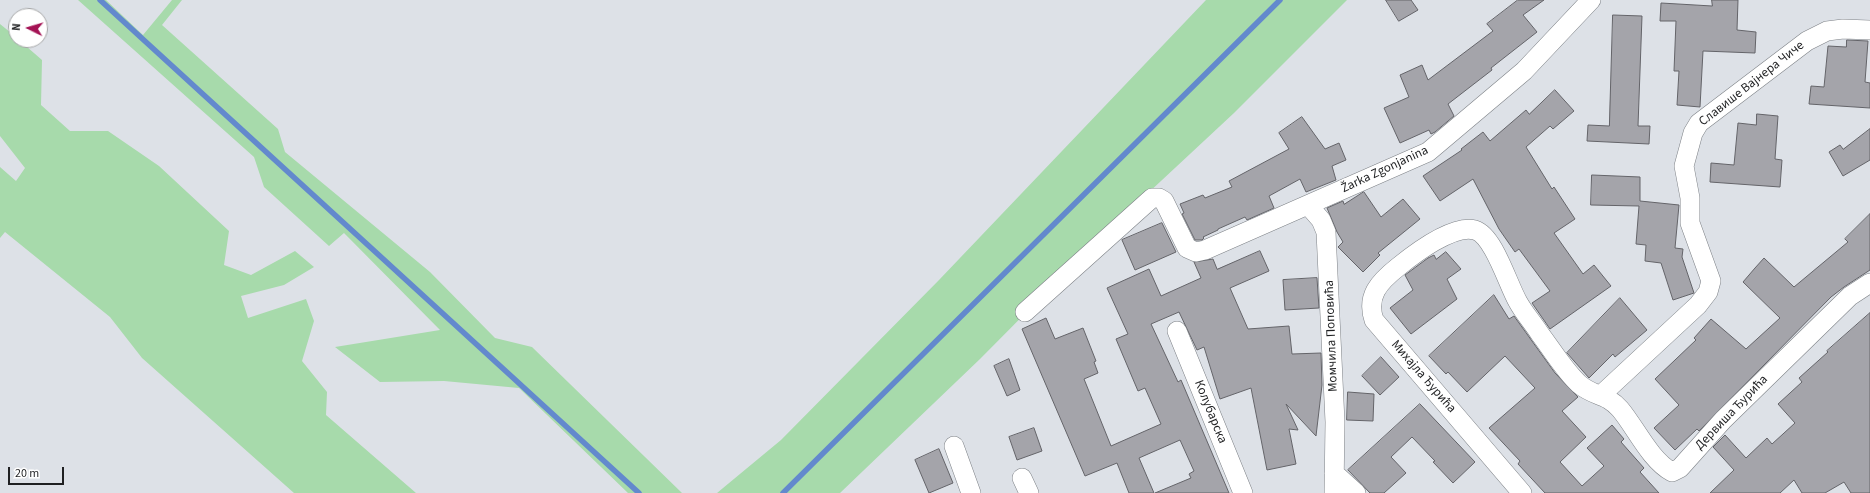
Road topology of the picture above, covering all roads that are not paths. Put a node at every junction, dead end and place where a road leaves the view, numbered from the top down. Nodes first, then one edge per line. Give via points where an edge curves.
1 (1591, 0) edge
2 (1870, 30) edge
3 (1308, 205) junction
4 (1408, 259) joint
5 (1870, 283) edge
6 (1026, 312) dead end
7 (1177, 331) dead end
8 (1601, 395) junction
9 (954, 446) dead end
10 (1334, 473) junction
11 (972, 493) edge
12 (1243, 493) edge
13 (1334, 493) edge
14 (1356, 493) edge
15 (1522, 493) edge

1 - 3 street, Žarka Zgonjanina via 1524,71 1428,152
2 - 8 street, Славише Вајнера Чиче via 1827,31 1807,41 1699,123 1693,133 1684,166 1690,198 1690,223 1711,281 1708,292 1698,305
3 - 6 street, Žarka Zgonjanina via 1196,252 1187,248 1164,201 1152,198
3 - 10 street, Момчила Поповића via 1321,220 1326,232 1335,422
4 - 8 street, Дервиша Ђурића via 1441,238 1464,229 1480,232 1489,242 1518,302 1566,371 1588,391
4 - 15 street, Михајла Ђурића via 1388,275 1376,290 1370,310 1374,320
5 - 8 street, Дервиша Ђурића via 1850,296 1723,420 1680,468 1672,472 1656,459 1620,409
7 - 12 street, Колубарска
9 - 11 street
10 - 13 street, Момчила Поповића
10 - 14 street

